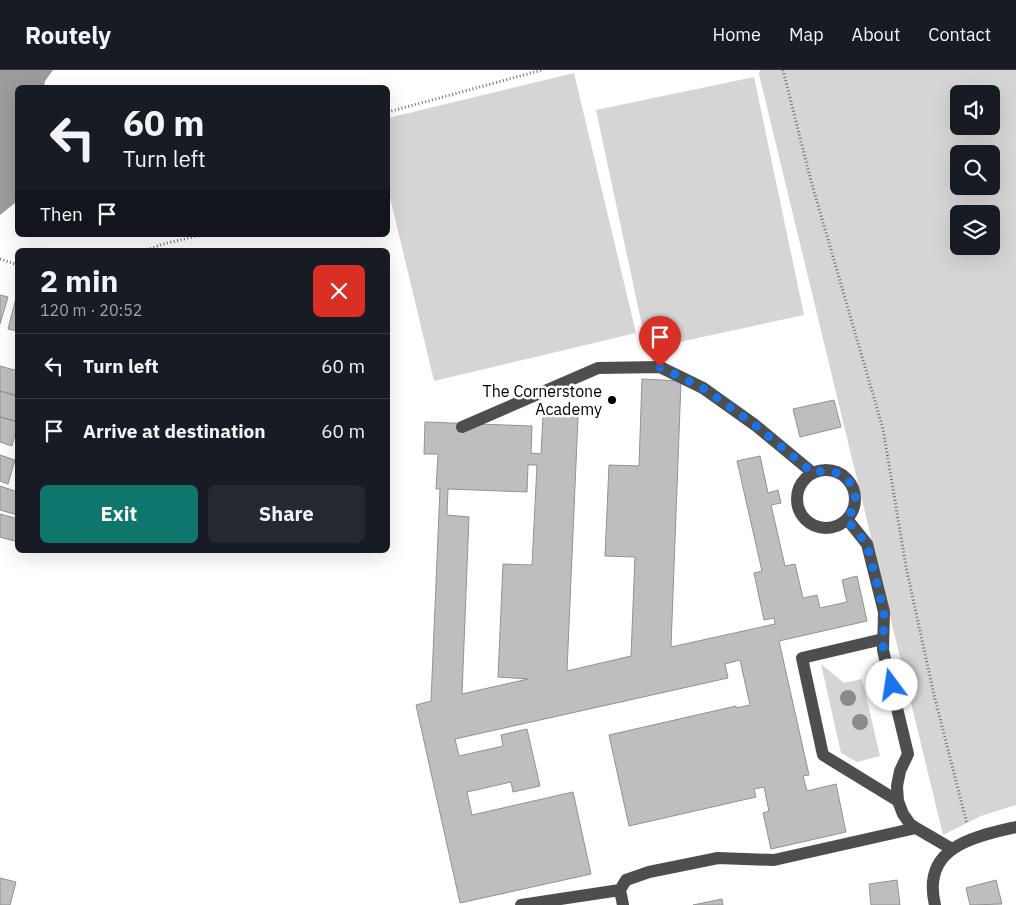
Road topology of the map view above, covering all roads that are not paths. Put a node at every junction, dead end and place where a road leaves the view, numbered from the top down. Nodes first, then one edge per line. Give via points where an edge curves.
1 (462, 427) dead end
2 (813, 473) junction
3 (846, 519) junction
4 (884, 639) junction
5 (898, 801) junction
6 (1016, 827) edge
7 (916, 828) junction
8 (952, 849) junction
9 (620, 890) junction
10 (521, 905) edge
11 (623, 905) edge
12 (935, 905) edge

1 - 2 street via 598,368 660,367 703,388 755,425
2 - 3 street via 832,470 848,480 855,497
2 - 3 street via 799,487 798,506 802,514 808,522 826,528
3 - 4 street via 867,544 884,612
4 - 5 street via 883,650 908,754 900,771
4 - 5 street via 802,658 823,755
5 - 7 street via 903,814
6 - 8 street via 971,838
7 - 8 street
7 - 9 street via 774,860 718,858 649,872 626,880
8 - 12 street via 933,875
9 - 10 street
9 - 11 street

